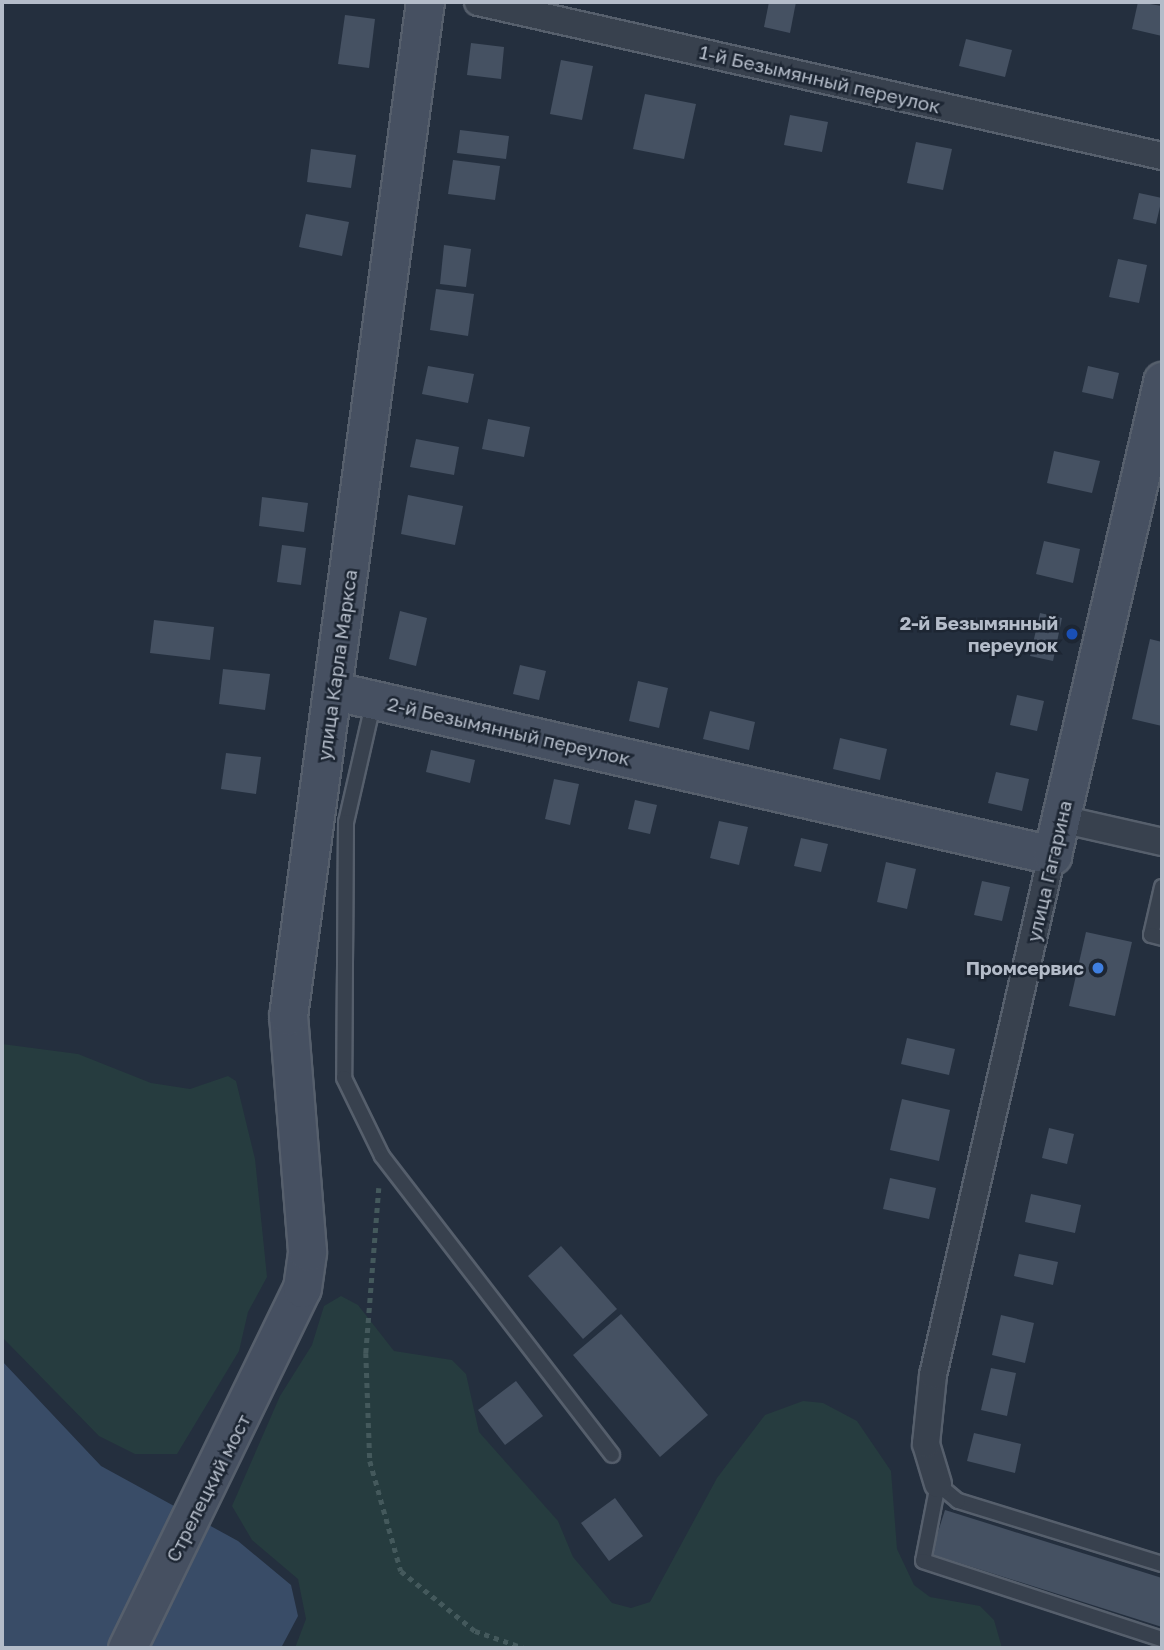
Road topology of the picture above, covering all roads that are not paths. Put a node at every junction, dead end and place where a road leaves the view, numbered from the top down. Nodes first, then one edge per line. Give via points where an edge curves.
1 (425, 2) edge
2 (478, 2) edge
3 (1162, 156) edge
4 (1162, 381) edge
5 (1153, 463) edge
6 (335, 691) junction
7 (374, 700) junction
8 (1061, 819) junction
9 (1162, 842) edge
10 (1052, 855) junction
11 (1162, 887) edge
12 (1162, 938) edge
13 (288, 1328) joint
14 (612, 1455) dead end
15 (938, 1484) junction
16 (1162, 1564) edge
17 (1162, 1639) edge
18 (127, 1648) edge

1 - 6 main road, улица Карла Маркса
2 - 3 street, 1-й Безымянный переулок
4 - 5 main road, улица Гагарина
5 - 8 main road, улица Гагарина
6 - 7 main road, 2-й Безымянный переулок
6 - 13 main road, улица Карла Маркса via 288,1016 307,1251
7 - 10 main road, 2-й Безымянный переулок
7 - 14 lane via 346,822 344,1078 382,1156
8 - 9 street
8 - 10 main road, улица Гагарина
10 - 15 street, улица Гагарина via 933,1375 926,1444
11 - 12 lane via 1151,935
13 - 18 main road, Стрелецкий мост
15 - 16 lane via 958,1500
15 - 17 lane via 923,1561

